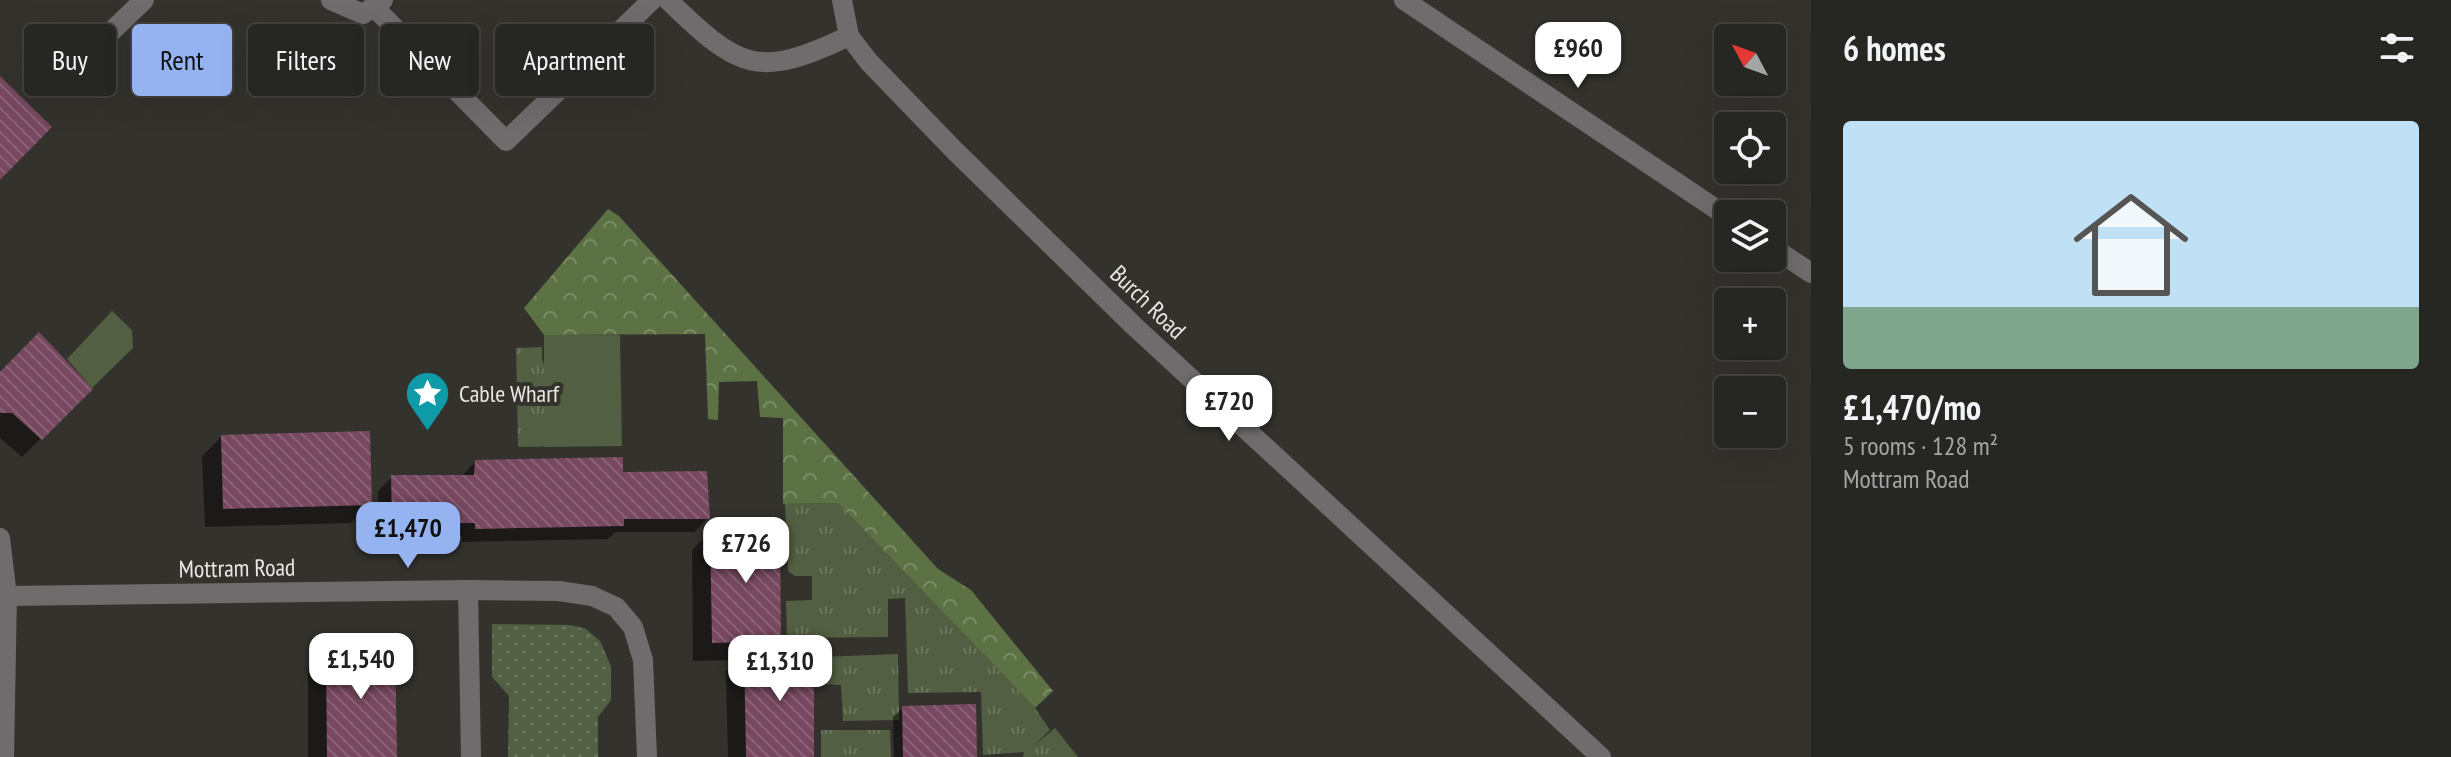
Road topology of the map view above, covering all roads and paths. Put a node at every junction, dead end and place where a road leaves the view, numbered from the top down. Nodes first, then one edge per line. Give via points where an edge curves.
1 (144, 0) edge
2 (331, 0) edge
3 (652, 0) edge
4 (668, 0) edge
5 (842, 0) edge
6 (1404, 0) edge
7 (379, 4) edge
8 (116, 27) edge
9 (849, 36) junction
10 (1714, 208) edge
11 (1786, 256) edge
12 (1811, 273) edge
13 (0, 538) edge
14 (468, 590) junction
15 (7, 596) junction
16 (4, 757) edge
17 (471, 757) edge
18 (647, 757) edge
19 (1601, 757) edge

1 - 8 street
2 - 7 street via 360,14
3 - 7 street via 506,141
4 - 9 street via 721,50 748,61 799,58
5 - 9 street
6 - 10 street
9 - 19 street, Burch Road via 955,151 1133,325
11 - 12 street
13 - 15 street
14 - 15 street, Mottram Road
14 - 17 street
14 - 18 street, Mottram Road via 592,596 625,614 643,660
15 - 16 street

